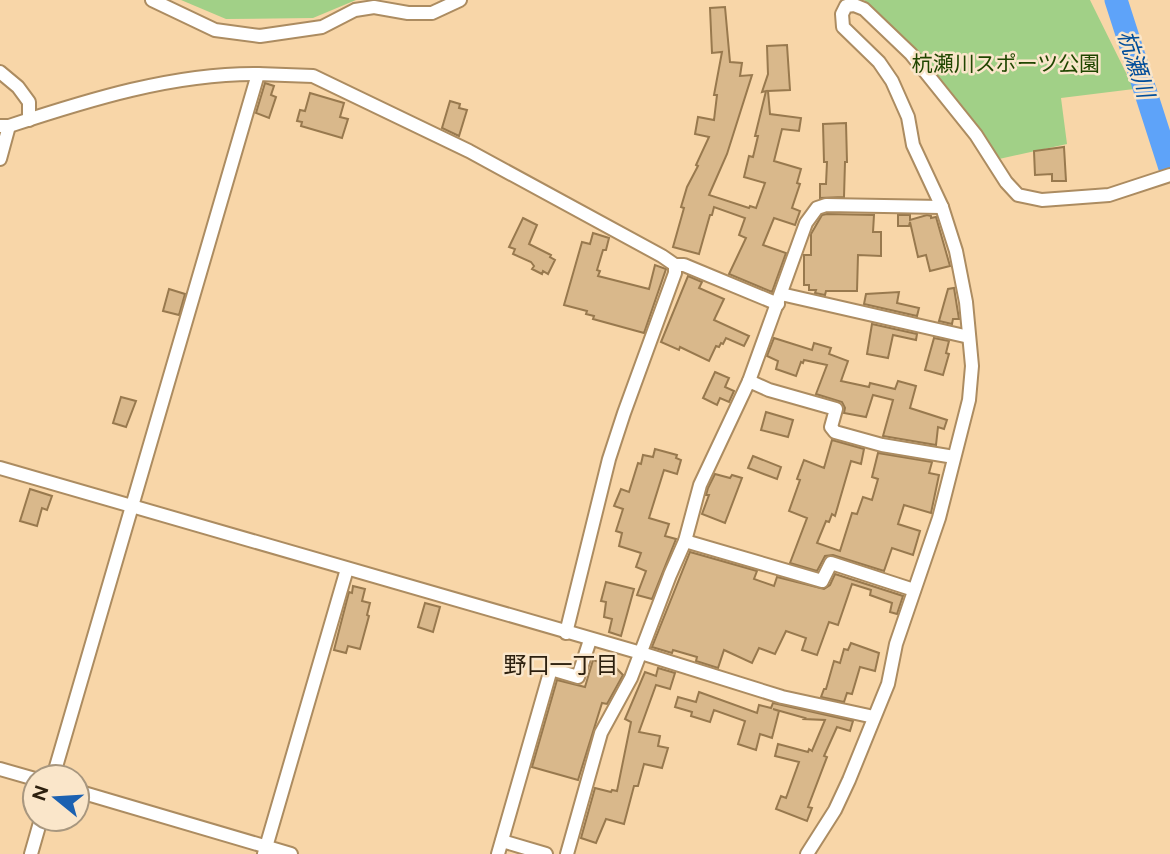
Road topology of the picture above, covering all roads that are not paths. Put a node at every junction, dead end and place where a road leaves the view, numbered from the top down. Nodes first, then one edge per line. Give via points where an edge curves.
1 (152, 0) edge
2 (460, 0) edge
3 (844, 3) edge
4 (0, 72) edge
5 (258, 74) junction
6 (29, 120) junction
7 (5, 126) edge
8 (0, 159) edge
9 (1170, 175) edge
10 (942, 207) junction
11 (675, 265) junction
12 (779, 299) junction
13 (969, 337) junction
14 (749, 381) junction
15 (954, 457) junction
16 (0, 468) edge
17 (131, 507) junction
18 (685, 541) junction
19 (347, 569) junction
20 (914, 590) junction
21 (566, 633) junction
22 (590, 640) junction
23 (641, 653) junction
24 (874, 717) junction
25 (57, 763) edge
26 (0, 769) edge
27 (21, 775) edge
28 (91, 795) edge
29 (37, 833) edge
30 (500, 848) edge
31 (265, 850) edge
32 (31, 854) edge
33 (290, 854) edge
34 (546, 854) edge
35 (567, 854) edge
36 (807, 854) edge

1 - 2 street via 215,30 260,36 322,27 355,10 374,7 432,13
3 - 9 street via 864,9 911,54 1018,195 1042,200 1109,195
3 - 10 street via 843,27 892,81
4 - 6 street via 29,102
5 - 6 street via 227,74 137,89
5 - 11 street via 313,76 469,151
5 - 17 street
6 - 7 street
7 - 8 street
10 - 12 street via 817,208 806,223
10 - 13 street via 956,251
11 - 12 street
11 - 21 street via 610,459
12 - 13 street
12 - 14 street
13 - 15 street via 969,400
14 - 15 street via 836,409 831,427 835,432
14 - 18 street via 701,485
15 - 20 street
16 - 17 street
17 - 19 street
17 - 25 street
18 - 20 street via 822,581 831,563
18 - 23 street
19 - 21 street
19 - 31 street
20 - 24 street
21 - 22 street
22 - 23 street
22 - 30 street via 579,677 551,669
23 - 24 street via 782,696
23 - 35 street via 601,733
24 - 36 street via 840,800
26 - 27 street
28 - 31 street
29 - 32 street
30 - 34 street
31 - 33 street

